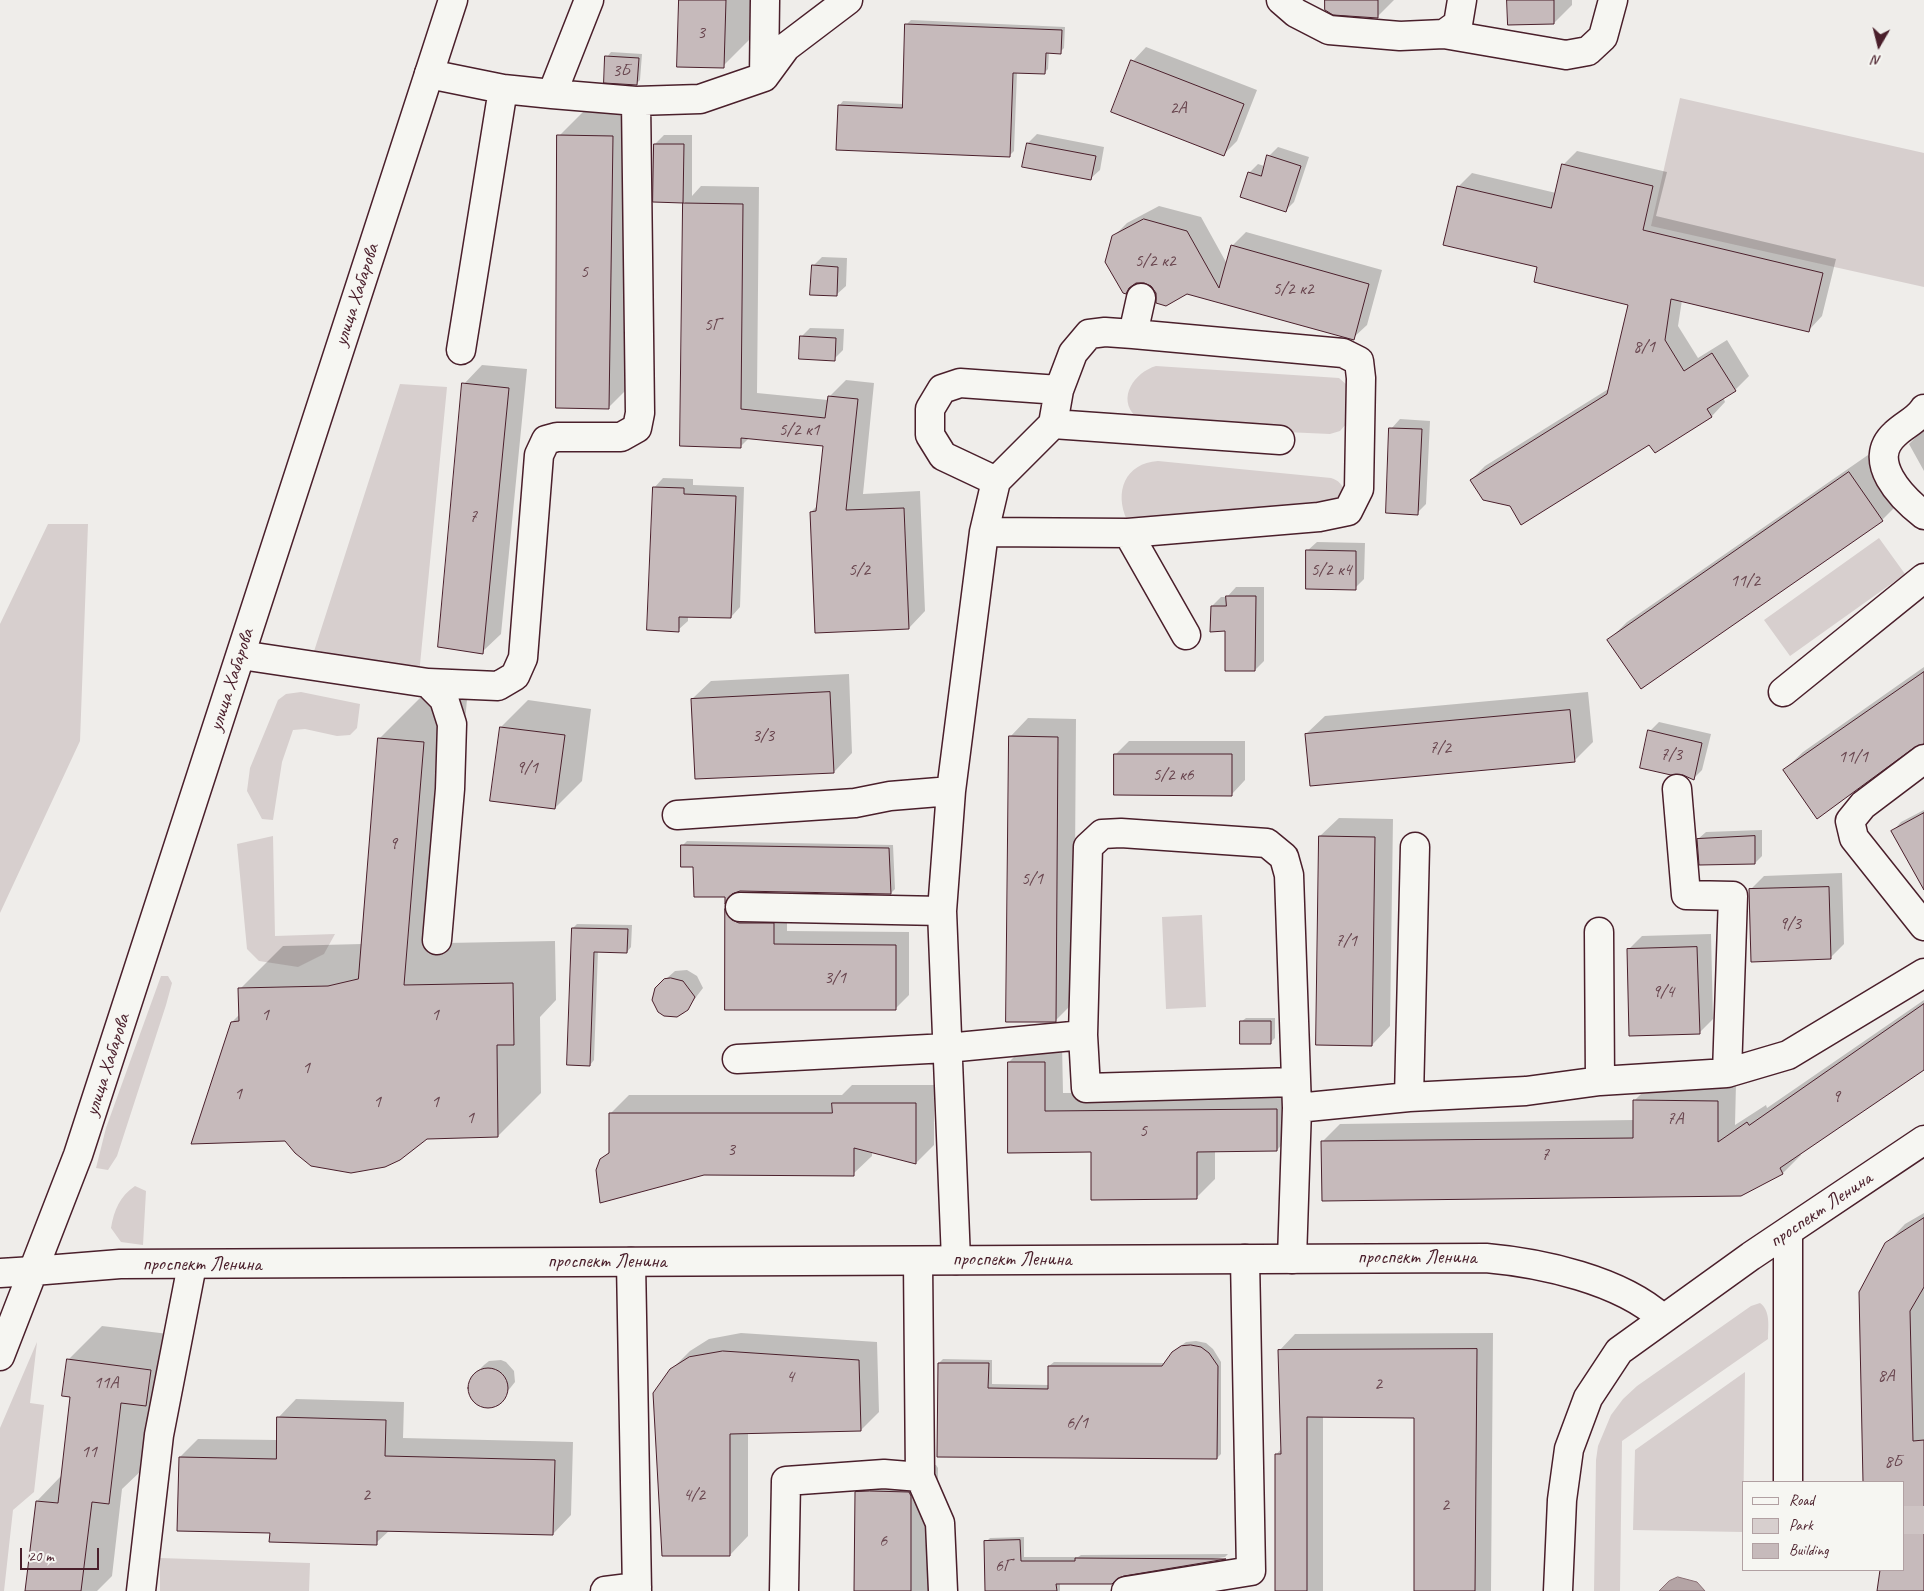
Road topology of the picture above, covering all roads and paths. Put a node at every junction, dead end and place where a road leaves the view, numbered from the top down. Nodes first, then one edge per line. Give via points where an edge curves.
1 (453, 0) edge
2 (589, 0) edge
3 (765, 0) edge
4 (848, 0) edge
5 (1281, 0) edge
6 (1462, 0) edge
7 (1613, 0) edge
8 (1444, 34) junction
9 (429, 74) junction
10 (764, 78) junction
11 (503, 89) junction
12 (552, 94) junction
13 (636, 100) junction
14 (1141, 298) dead end
15 (1133, 334) junction
16 (461, 350) dead end
17 (1058, 390) junction
18 (1924, 410) edge
19 (1052, 424) junction
20 (1280, 440) dead end
21 (996, 481) junction
22 (1924, 515) edge
23 (984, 532) junction
24 (1128, 533) junction
25 (1924, 578) edge
26 (1186, 635) dead end
27 (241, 654) junction
28 (428, 683) junction
29 (1783, 692) dead end
30 (1924, 760) edge
31 (1677, 789) dead end
32 (951, 792) junction
33 (677, 815) dead end
34 (1415, 847) dead end
35 (740, 907) dead end
36 (942, 912) junction
37 (1924, 926) edge
38 (1599, 932) dead end
39 (437, 940) dead end
40 (1924, 973) edge
41 (1083, 1035) junction
42 (946, 1048) junction
43 (736, 1060) dead end
44 (1726, 1073) junction
45 (1600, 1081) junction
46 (1296, 1095) junction
47 (1409, 1097) junction
48 (1924, 1140) edge
49 (1788, 1232) junction
50 (1245, 1259) junction
51 (1292, 1259) junction
52 (956, 1260) junction
53 (918, 1261) junction
54 (631, 1262) junction
55 (192, 1265) junction
56 (33, 1271) junction
57 (0, 1273) edge
58 (1662, 1318) junction
59 (0, 1356) edge
60 (920, 1477) junction
61 (1788, 1481) edge
62 (637, 1589) edge
63 (141, 1591) edge
64 (605, 1591) edge
65 (784, 1591) edge
66 (943, 1591) edge
67 (1126, 1591) edge
68 (1558, 1591) edge

1 - 9 main road, улица Хабарова
2 - 12 main road
3 - 10 main road
4 - 10 main road via 786,47
5 - 8 main road via 1296,13 1330,30 1400,36
6 - 8 main road via 1458,24
7 - 8 main road via 1603,37 1588,51 1566,55
9 - 11 main road
9 - 27 main road, улица Хабарова
10 - 13 main road via 700,99
11 - 12 main road
11 - 16 main road
12 - 13 main road
13 - 28 main road via 640,413 637,428 622,437 557,437 546,440 539,455 524,658 515,676 498,686
14 - 15 main road
15 - 17 main road via 1089,334 1073,353
15 - 24 main road via 1343,352 1359,361 1359,489 1348,511 1319,517
17 - 19 main road
17 - 21 main road via 960,383 942,388 930,409 930,435 943,456
18 - 22 main road via 1894,434 1884,446 1883,458 1888,476 1905,500
19 - 20 main road
19 - 21 main road
21 - 23 main road
23 - 24 main road
23 - 32 main road
24 - 26 main road
25 - 29 main road
27 - 28 main road
27 - 56 main road, улица Хабарова via 78,1155
28 - 39 main road via 444,699 452,724 450,789
30 - 37 main road via 1863,805 1850,821 1854,838
31 - 44 main road via 1686,895 1733,896
32 - 33 main road via 890,796 855,803
32 - 36 main road
34 - 47 main road
35 - 36 main road
36 - 42 main road
38 - 45 main road
40 - 44 main road via 1788,1055
41 - 42 main road
41 - 46 main road via 1086,1088
41 - 46 main road via 1088,847 1102,834 1121,833 1267,843 1284,857 1289,875
42 - 43 main road
42 - 52 main road
44 - 45 main road
45 - 47 main road via 1526,1091
46 - 47 main road
46 - 51 main road
48 - 49 main road, проспект Ленина
49 - 58 main road, проспект Ленина
49 - 61 main road
50 - 51 main road, проспект Ленина
50 - 52 main road, проспект Ленина
50 - 67 main road via 1251,1571
51 - 58 main road, проспект Ленина via 1503,1259 1580,1277 1615,1289 1651,1308
52 - 53 main road, проспект Ленина
53 - 54 main road, проспект Ленина
53 - 60 main road
54 - 55 main road, проспект Ленина
54 - 62 main road
55 - 56 main road, проспект Ленина via 120,1264
55 - 63 main road via 159,1435
56 - 57 main road, проспект Ленина
56 - 59 main road, улица Хабарова
58 - 68 main road via 1619,1351 1592,1390 1576,1424 1564,1474
60 - 65 main road via 884,1474 786,1481
60 - 66 main road via 940,1523
62 - 64 main road

